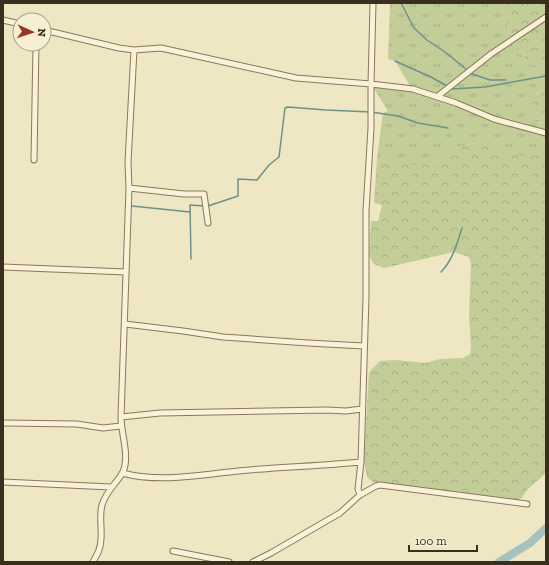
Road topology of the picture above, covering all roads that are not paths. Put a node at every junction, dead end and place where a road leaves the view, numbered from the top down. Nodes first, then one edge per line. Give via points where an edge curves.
1 (373, 3) edge
2 (546, 17) edge
3 (52, 32) edge
4 (134, 50) junction
5 (36, 52) edge
6 (371, 84) junction
7 (438, 96) junction
8 (546, 133) edge
9 (34, 160) dead end
10 (129, 188) junction
11 (208, 223) dead end
12 (3, 267) edge
13 (126, 272) junction
14 (124, 324) junction
15 (364, 346) junction
16 (362, 409) junction
17 (122, 417) junction
18 (3, 423) edge
19 (121, 426) junction
20 (361, 462) junction
21 (122, 473) junction
22 (3, 482) edge
23 (111, 487) junction
24 (360, 496) junction
25 (527, 504) dead end
26 (173, 551) dead end
27 (219, 561) edge
28 (93, 562) edge
29 (229, 562) edge
30 (254, 562) edge

1 - 6 street
2 - 7 street via 491,54
3 - 4 street
4 - 6 street via 161,48 296,78
4 - 10 street
5 - 9 street
6 - 7 street via 413,89
6 - 15 street
7 - 8 street via 494,119
10 - 11 street via 204,194
10 - 13 street
12 - 13 street
13 - 14 street
14 - 15 street via 223,337
14 - 17 street
15 - 16 street
16 - 17 street via 160,413
16 - 20 street
17 - 19 street
18 - 19 street via 77,424 103,428
19 - 21 street via 125,443 125,466
20 - 21 street via 201,476 134,476
20 - 24 street via 358,489
21 - 23 street
22 - 23 street
23 - 28 street via 101,506 100,544
24 - 25 street via 380,485
24 - 30 street via 340,513
26 - 27 street
27 - 29 street

